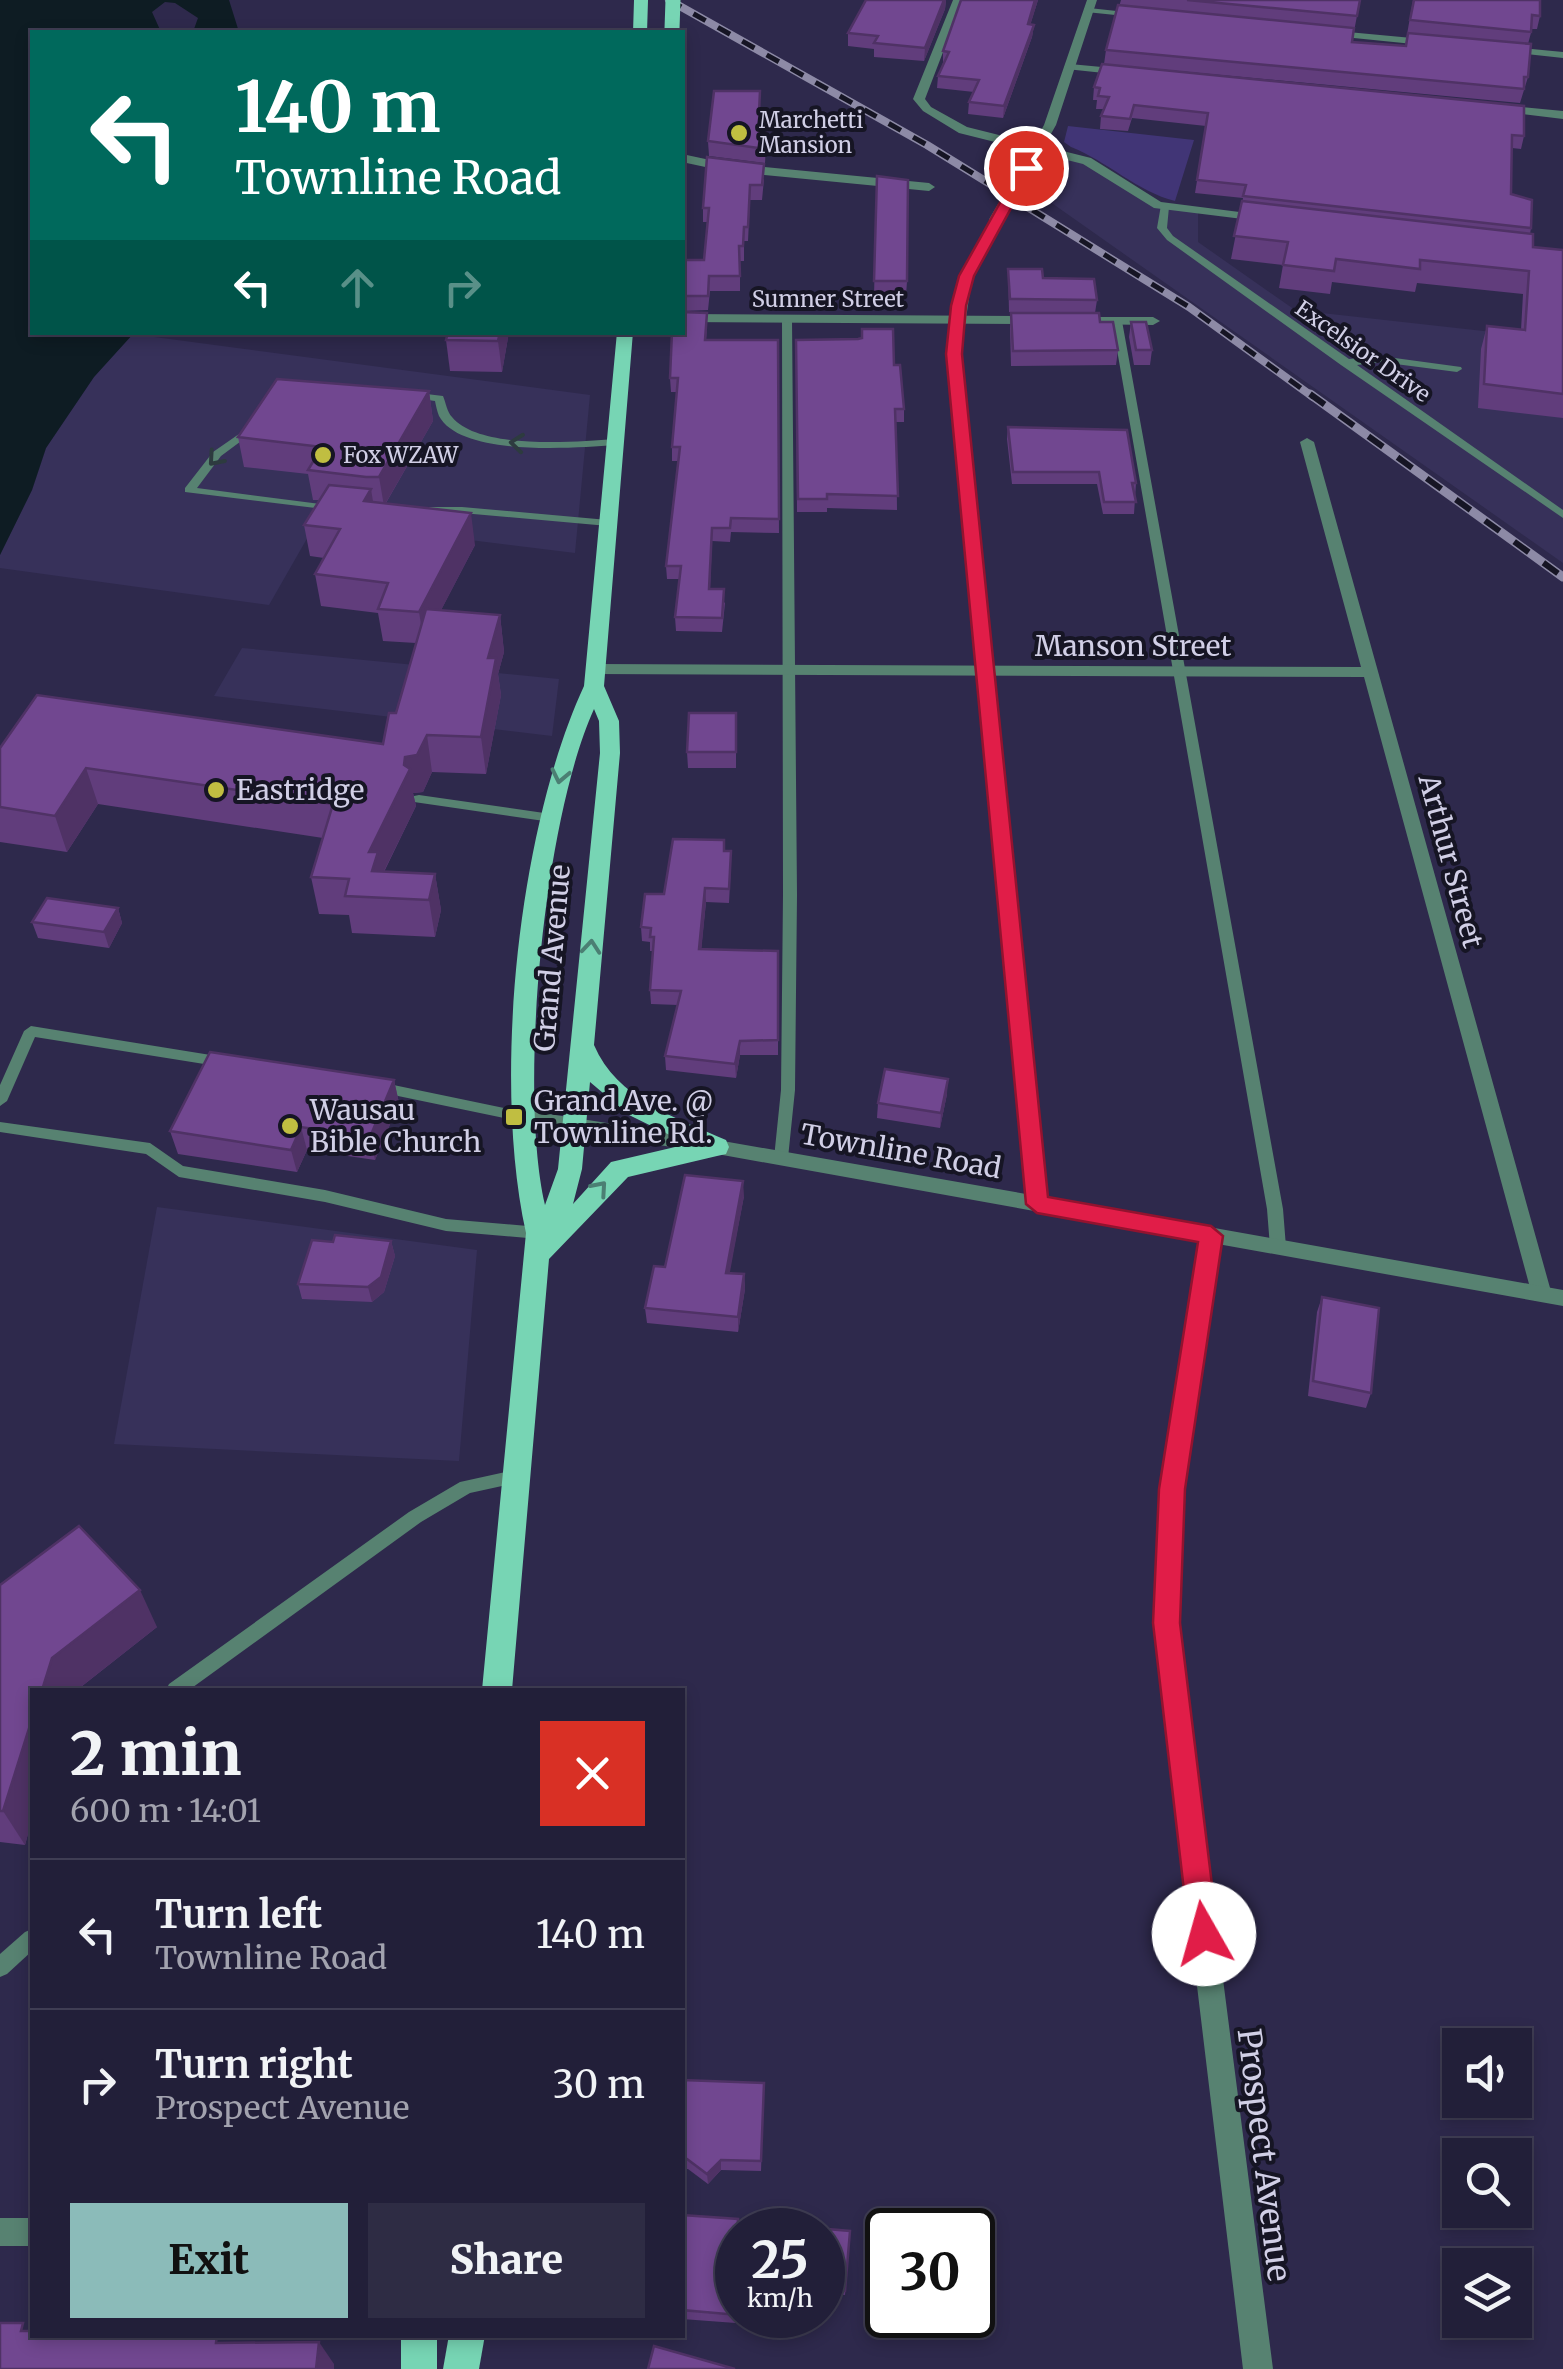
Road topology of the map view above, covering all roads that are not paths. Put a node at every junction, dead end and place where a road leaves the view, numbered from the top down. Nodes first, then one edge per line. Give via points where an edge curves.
1 (673, 0) edge
2 (958, 0) edge
3 (1090, 5) edge
4 (1151, 16) edge
5 (672, 30) edge
6 (1329, 33) edge
7 (1428, 42) edge
8 (1506, 50) edge
9 (1563, 55) edge
10 (1070, 67) junction
11 (1136, 74) edge
12 (1487, 108) edge
13 (1563, 115) edge
14 (1037, 148) junction
15 (685, 159) edge
16 (929, 188) dead end
17 (1164, 206) junction
18 (1275, 221) edge
19 (685, 318) edge
20 (787, 318) junction
21 (956, 320) junction
22 (1117, 321) junction
23 (1153, 321) dead end
24 (625, 335) edge
25 (1345, 363) junction
26 (1457, 369) dead end
27 (400, 394) edge
28 (264, 412) edge
29 (614, 442) junction
30 (1308, 442) dead end
31 (353, 511) edge
32 (396, 512) edge
33 (1563, 514) edge
34 (608, 524) junction
35 (789, 670) junction
36 (986, 670) junction
37 (1178, 671) junction
38 (1370, 672) junction
39 (594, 677) junction
40 (419, 800) dead end
41 (551, 818) junction
42 (582, 1044) junction
43 (240, 1064) edge
44 (356, 1083) edge
45 (0, 1102) edge
46 (523, 1117) junction
47 (574, 1124) junction
48 (0, 1127) edge
49 (717, 1147) junction
50 (781, 1158) junction
51 (1037, 1204) junction
52 (1211, 1236) junction
53 (537, 1247) junction
54 (1278, 1247) junction
55 (1552, 1297) edge
56 (515, 1477) junction
57 (178, 1688) edge
58 (498, 1688) edge
59 (30, 1942) edge
60 (0, 1967) edge
61 (0, 2232) edge
62 (30, 2232) edge
63 (420, 2338) edge
64 (466, 2338) edge
65 (419, 2369) edge
66 (461, 2369) edge
67 (1258, 2369) edge

1 - 5 main road, bridge
2 - 14 street via 919,99 963,130
3 - 4 lane
3 - 10 street
6 - 7 lane
8 - 9 lane
10 - 11 street
10 - 14 street
12 - 13 street
14 - 17 street via 1087,161
14 - 21 street, bridge via 966,276
15 - 16 street
17 - 18 street
17 - 25 lane, Excelsior Drive via 1162,228 1170,238
19 - 20 street, Sumner Street
20 - 21 street, Sumner Street
20 - 35 lane
21 - 22 street, Sumner Street
21 - 36 street
22 - 23 street, Sumner Street
22 - 37 lane
24 - 29 main road, Grand Avenue
25 - 26 lane via 1380,359
25 - 33 lane, Excelsior Drive
29 -> 27 lane via 554,446 484,438 446,418 439,398
28 -> 31 lane via 217,454 190,490
29 - 34 main road, Grand Avenue
30 - 38 street, Arthur Street
32 - 34 lane via 462,510
34 - 39 main road, Grand Avenue
35 - 36 street, Manson Street
35 - 39 street, Manson Street
35 - 50 lane via 788,1076
36 - 37 street, Manson Street
36 - 51 street
37 - 38 street, Manson Street
37 - 54 lane
38 - 55 street, Arthur Street
39 -> 41 main road, Grand Avenue via 572,730
42 -> 39 main road, Grand Avenue via 611,737
40 - 41 lane
41 - 46 main road, Grand Avenue via 524,1046
42 - 47 main road, Grand Avenue
42 - 49 main road via 594,1071 618,1095
43 - 45 lane via 31,1031
44 - 46 lane
46 - 47 street, Townline Road
46 - 53 main road, Grand Avenue via 526,1192
47 - 49 street, Townline Road
47 - 53 main road, Grand Avenue via 567,1188
48 - 53 lane via 150,1149 179,1171 326,1196
49 - 50 street, Townline Road
53 -> 49 main road via 620,1168
50 - 51 street, Townline Road
51 - 52 street, Townline Road
52 - 54 street, Townline Road
52 - 67 street, Prospect Avenue via 1170,1511 1167,1636
53 - 56 main road, Grand Avenue
54 - 55 street, Townline Road
56 - 57 lane via 466,1488 415,1517
56 - 58 main road, Grand Avenue
59 - 60 lane
61 - 62 street
63 - 65 main road
64 - 66 main road

